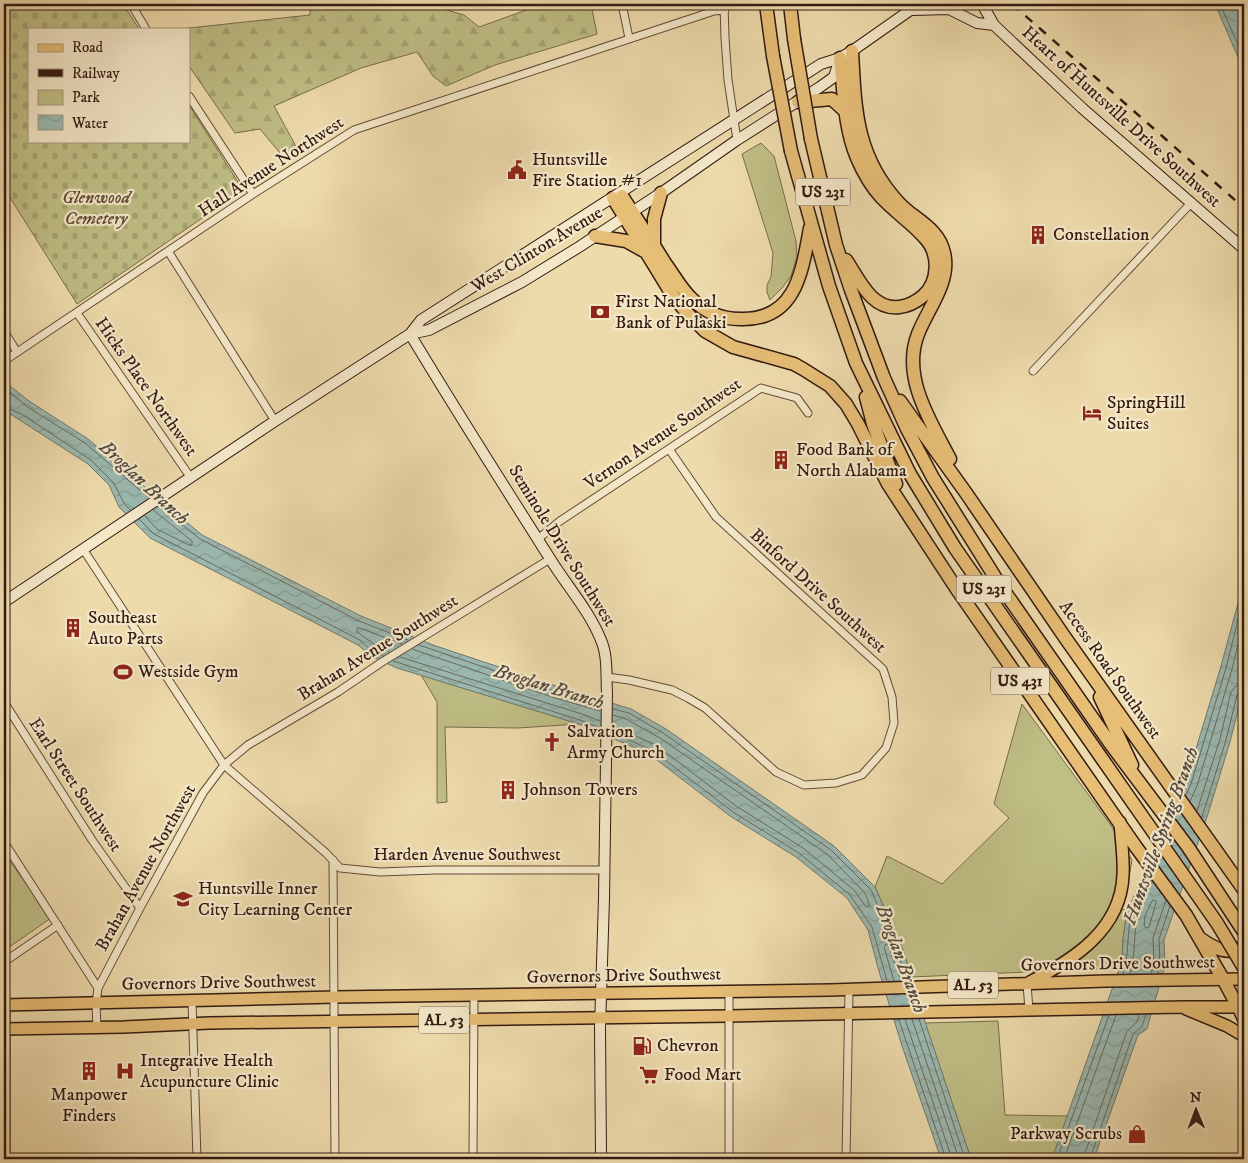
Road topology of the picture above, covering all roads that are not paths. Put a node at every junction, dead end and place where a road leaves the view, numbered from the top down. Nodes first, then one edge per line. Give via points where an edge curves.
1 (130, 4) edge
2 (622, 4) edge
3 (766, 4) edge
4 (790, 4) edge
5 (982, 4) edge
6 (724, 7) edge
7 (915, 7) edge
8 (994, 25) junction
9 (145, 28) edge
10 (629, 38) junction
11 (852, 51) junction
12 (840, 58) junction
13 (190, 98) edge
14 (798, 102) junction
15 (846, 112) junction
16 (734, 120) junction
17 (737, 140) junction
18 (661, 193) junction
19 (253, 194) junction
20 (617, 196) junction
21 (1192, 202) junction
22 (629, 214) junction
23 (810, 224) junction
24 (595, 236) junction
25 (836, 245) junction
26 (1244, 249) edge
27 (651, 250) junction
28 (168, 251) junction
29 (77, 313) junction
30 (4, 331) edge
31 (410, 334) junction
32 (17, 352) junction
33 (4, 361) edge
34 (856, 364) junction
35 (1033, 371) dead end
36 (884, 378) junction
37 (808, 413) dead end
38 (275, 421) junction
39 (669, 449) junction
40 (190, 478) junction
41 (966, 493) junction
42 (907, 513) junction
43 (538, 539) junction
44 (83, 549) junction
45 (550, 559) junction
46 (4, 602) edge
47 (1084, 665) junction
48 (607, 678) junction
49 (4, 702) edge
50 (224, 765) junction
51 (1144, 789) junction
52 (1120, 822) junction
53 (4, 842) edge
54 (333, 860) junction
55 (604, 870) junction
56 (1244, 890) edge
57 (140, 908) junction
58 (58, 925) junction
59 (1244, 932) edge
60 (1198, 938) junction
61 (1244, 947) edge
62 (4, 962) edge
63 (1244, 968) edge
64 (1223, 979) junction
65 (1244, 979) edge
66 (1027, 984) junction
67 (98, 988) junction
68 (849, 990) junction
69 (729, 992) junction
70 (601, 995) junction
71 (474, 996) junction
72 (335, 997) junction
73 (192, 1001) junction
74 (5, 1004) edge
75 (96, 1004) junction
76 (1182, 1007) junction
77 (1241, 1007) edge
78 (1029, 1010) junction
79 (848, 1014) junction
80 (729, 1016) junction
81 (600, 1017) junction
82 (475, 1020) junction
83 (1244, 1020) edge
84 (335, 1021) junction
85 (193, 1024) junction
86 (97, 1028) junction
87 (5, 1029) edge
88 (1244, 1036) edge
89 (6, 1159) edge
90 (196, 1159) edge
91 (335, 1159) edge
92 (473, 1159) edge
93 (601, 1159) edge
94 (729, 1159) edge
95 (846, 1159) edge

1 - 9 street
2 - 10 street
3 - 23 highway, US 231, bridge via 791,151
4 - 25 highway, US 231, bridge via 811,140
5 - 8 street, Heart of Huntsville Drive Southwest
6 - 10 street, Hall Avenue Northwest
6 - 16 street via 724,38
7 - 8 street via 949,9 978,23
7 - 11 street, West Clinton Avenue
8 - 21 street, Heart of Huntsville Drive Southwest via 1082,108
10 - 19 street, Hall Avenue Northwest via 354,130
11 - 12 street, West Clinton Avenue
11 - 41 highway via 857,117 867,152 890,193 935,233 944,251 943,279 917,335 914,373 920,398
12 - 14 street, West Clinton Avenue via 834,77
12 - 15 highway
12 - 16 street, West Clinton Avenue via 822,64
13 - 19 street
14 - 15 highway via 832,99
14 - 17 street, West Clinton Avenue
15 - 25 highway via 853,147 868,179 890,206 927,239 936,262 932,283 914,303 896,307 884,305 870,296
16 - 17 street
16 - 20 street, West Clinton Avenue
17 - 18 street, West Clinton Avenue
18 - 22 street, West Clinton Avenue
18 - 27 highway
19 - 28 street, Hall Avenue Northwest
20 - 22 highway
20 - 31 street, West Clinton Avenue via 421,320
21 - 26 street, Heart of Huntsville Drive Southwest
21 - 35 street
22 - 24 street, West Clinton Avenue
22 - 27 highway
23 - 27 highway via 803,267 792,293 780,309 752,319 722,317 698,304
23 - 34 highway, US 231
24 - 27 highway via 626,241
24 - 31 street, West Clinton Avenue via 522,282 429,330
25 - 36 highway, US 231
27 - 42 highway via 673,296 705,330 733,347 794,364 838,395
28 - 29 street, Hall Avenue Northwest
28 - 38 street
29 - 32 street, Hall Avenue Northwest
29 - 40 street, Hicks Place Northwest
30 - 32 street
31 - 38 street, West Clinton Avenue
31 - 43 street, Seminole Drive Southwest
32 - 33 street, Hall Avenue Northwest
34 - 42 highway, US 431 via 873,424
34 - 63 highway, US 231, bridge via 910,474 955,548 1217,923
36 - 41 highway
36 - 51 highway, US 231 via 920,454 961,526
37 - 39 street, Vernon Avenue Southwest via 797,398 760,388
38 - 40 street, West Clinton Avenue
39 - 43 street, Vernon Avenue Southwest
39 - 48 street, Binford Drive Southwest via 716,517 883,670 892,697 894,723 886,748 862,775 836,783 804,785 776,772 705,708 688,698 672,690
40 - 44 street, West Clinton Avenue
41 - 47 highway, Access Road Southwest
42 - 52 highway, US 431 via 994,644
43 - 45 street, Seminole Drive Southwest
44 - 46 street, West Clinton Avenue
44 - 50 street, Harden Avenue Southwest
45 - 48 street, Seminole Drive Southwest via 594,624 602,643
45 - 50 street, Brahan Avenue Southwest via 248,745
47 - 51 highway
47 - 56 highway, Access Road Southwest
48 - 55 street, Seminole Drive Southwest
49 - 57 street, Earl Street Southwest via 92,840
50 - 54 street, Harden Avenue Southwest
50 - 57 street, Brahan Avenue Northwest via 203,793
51 - 59 highway, US 231 via 1188,847
52 - 60 highway, US 431 via 1186,915
52 - 66 main road via 1123,877 1115,910 1093,941 1075,956
53 - 58 street
54 - 55 street, Harden Avenue Southwest via 340,868 380,872
54 - 72 street
55 - 70 street, Seminole Drive Southwest
57 - 67 street, Brahan Avenue Northwest
58 - 62 street
58 - 67 street
60 - 61 highway via 1221,951
60 - 64 highway, US 431
64 - 65 main road, Governors Drive Southwest / AL 53
64 - 66 main road, Governors Drive Southwest / AL 53
64 - 77 highway, US 431
66 - 68 main road, Governors Drive Southwest / AL 53
66 - 78 street
67 - 75 street
68 - 69 main road, Governors Drive Southwest / AL 53
68 - 79 street
69 - 70 main road, Governors Drive Southwest / AL 53
69 - 80 street
70 - 71 main road, Governors Drive Southwest / AL 53
70 - 81 street, Seminole Drive Southwest
71 - 72 main road, Governors Drive Southwest / AL 53
71 - 82 street
72 - 73 main road, Governors Drive Southwest / AL 53
72 - 84 street
73 - 75 main road, Governors Drive Southwest / AL 53
73 - 85 street
74 - 75 main road, Governors Drive Southwest / AL 53
74 - 87 street
75 - 86 street
76 - 77 main road
76 - 78 main road, AL 53
76 - 88 main road
77 - 83 main road
78 - 79 main road, AL 53
79 - 80 main road, AL 53
79 - 95 street
80 - 81 main road, AL 53
80 - 94 street
81 - 82 main road, AL 53
81 - 93 street, Seminole Drive Southwest
82 - 84 main road, AL 53
82 - 92 street
84 - 85 main road, AL 53
84 - 91 street
85 - 86 main road, AL 53
85 - 90 street
86 - 87 main road, AL 53
87 - 89 street

